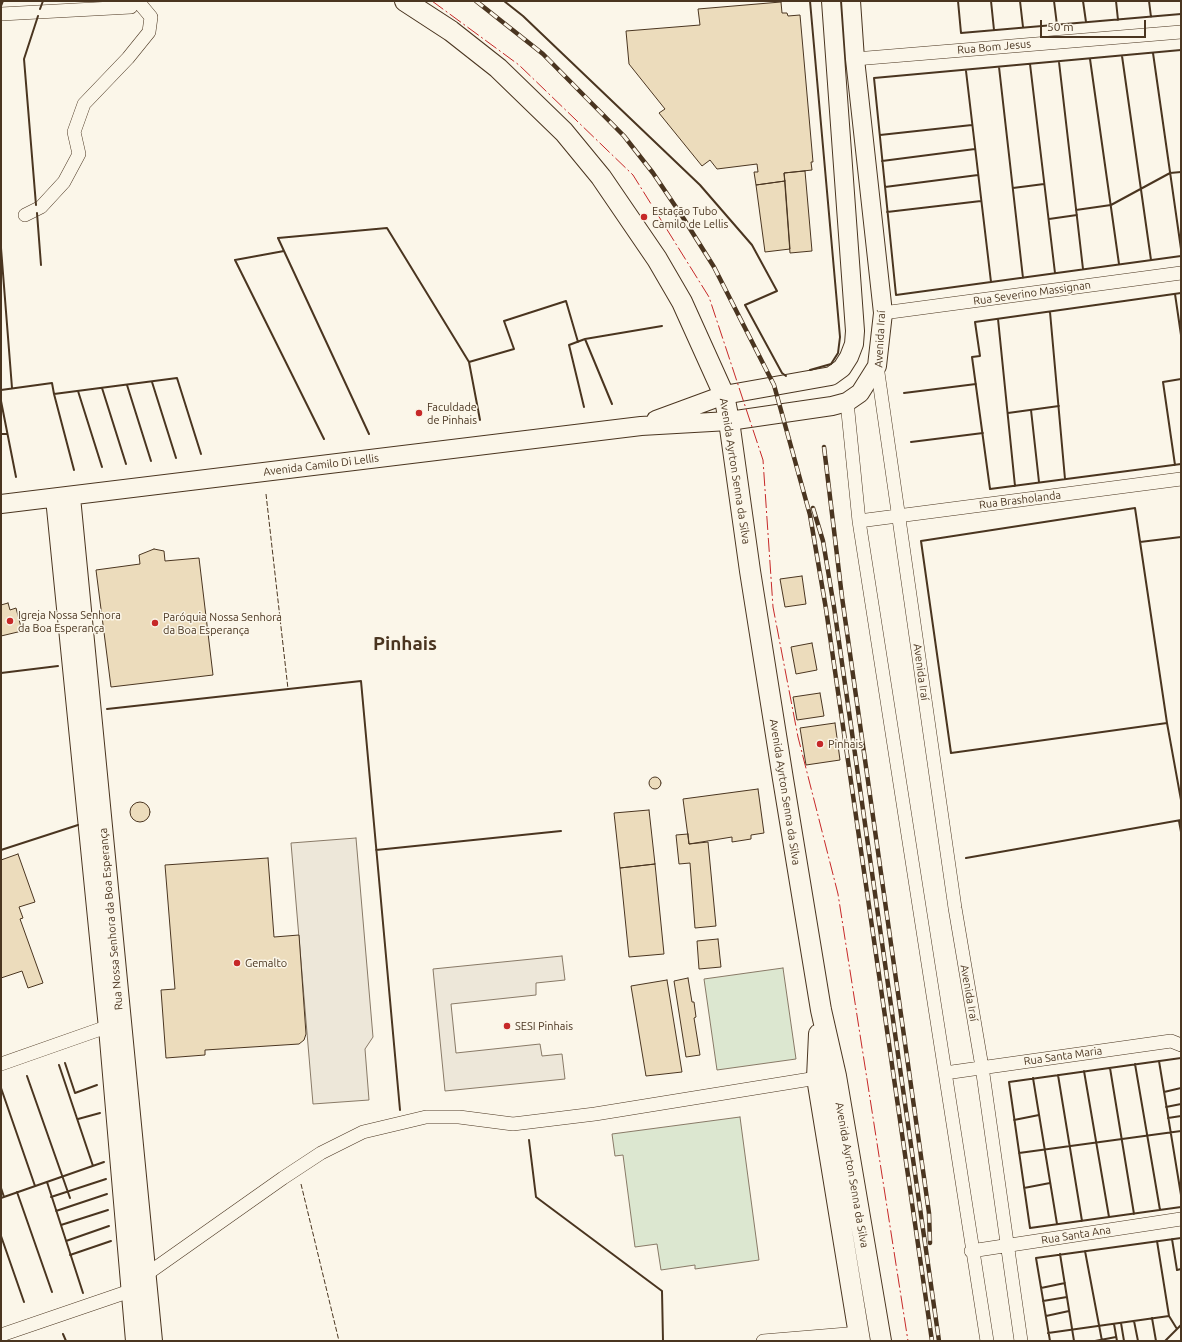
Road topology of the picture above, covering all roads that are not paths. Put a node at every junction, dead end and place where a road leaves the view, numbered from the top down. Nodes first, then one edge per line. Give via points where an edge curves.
1 (405, 1) edge
2 (831, 1) edge
3 (851, 1) edge
4 (134, 3) edge
5 (8, 10) edge
6 (1181, 32) edge
7 (855, 59) junction
8 (25, 216) dead end
9 (1181, 273) edge
10 (883, 313) junction
11 (877, 366) junction
12 (724, 395) junction
13 (847, 402) junction
14 (729, 421) junction
15 (641, 426) junction
16 (1181, 479) edge
17 (63, 498) junction
18 (1, 504) edge
19 (898, 516) junction
20 (859, 521) junction
21 (821, 1010) junction
22 (115, 1025) junction
23 (1181, 1045) edge
24 (1, 1064) edge
25 (982, 1067) junction
26 (945, 1073) junction
27 (817, 1078) junction
28 (1181, 1219) edge
29 (1006, 1246) junction
30 (971, 1251) junction
31 (147, 1274) junction
32 (130, 1291) junction
33 (1, 1335) edge
34 (859, 1337) edge
35 (135, 1341) edge
36 (153, 1341) edge
37 (763, 1341) edge
38 (881, 1341) edge
39 (987, 1341) edge
40 (1021, 1341) edge

1 - 12 main road, Avenida Ayrton Senna da Silva via 498,68 564,132 601,177 657,258 682,302
2 - 12 main road, Avenida Camilo Di Lellis via 854,344 842,368 831,376
3 - 7 main road, Avenida Iraí
4 - 5 street
4 - 8 street via 151,17 149,32 84,104 74,132 79,154 64,182 41,207
6 - 7 street, Rua Bom Jesus
7 - 10 main road, Avenida Iraí
9 - 10 street, Rua Severino Massignan
10 - 11 main road, Avenida Iraí
11 - 13 main road, Avenida Camilo Di Lellis via 860,393
11 - 19 street, Avenida Iraí
12 - 14 main road, Avenida Ayrton Senna da Silva
12 - 15 main road, Avenida Camilo Di Lellis
13 - 14 main road, Avenida Camilo Di Lellis
13 - 20 street
14 - 15 main road, Avenida Camilo Di Lellis
14 - 21 main road, Avenida Ayrton Senna da Silva via 777,745
15 - 17 main road, Avenida Camilo Di Lellis
16 - 19 street, Rua Brasholanda
17 - 18 main road, Avenida Camilo Di Lellis
17 - 22 main road, Rua Nossa Senhora da Boa Esperança
19 - 20 street, Rua Brasholanda
19 - 25 street, Avenida Iraí via 955,908
20 - 26 street
21 - 27 main road, Avenida Ayrton Senna da Silva
21 - 38 main road, Avenida Ayrton Senna da Silva via 836,1076
22 - 24 street
22 - 31 main road, Rua Nossa Senhora da Boa Esperança
22 - 32 main road, Rua Nossa Senhora da Boa Esperança
23 - 25 street, Rua Santa Maria via 1171,1041
25 - 26 street, Rua Santa Maria
25 - 29 street, Avenida Iraí
26 - 30 street
27 - 31 street via 595,1114 513,1124 459,1117 426,1118 363,1132 321,1152
27 - 34 main road, Avenida Ayrton Senna da Silva
28 - 29 street, Rua Santa Ana
29 - 30 street, Rua Santa Ana
29 - 40 street, Avenida Iraí
30 - 39 street
31 - 32 street
31 - 36 main road, Rua Nossa Senhora da Boa Esperança
32 - 33 street
32 - 35 main road, Rua Nossa Senhora da Boa Esperança
34 - 37 street

